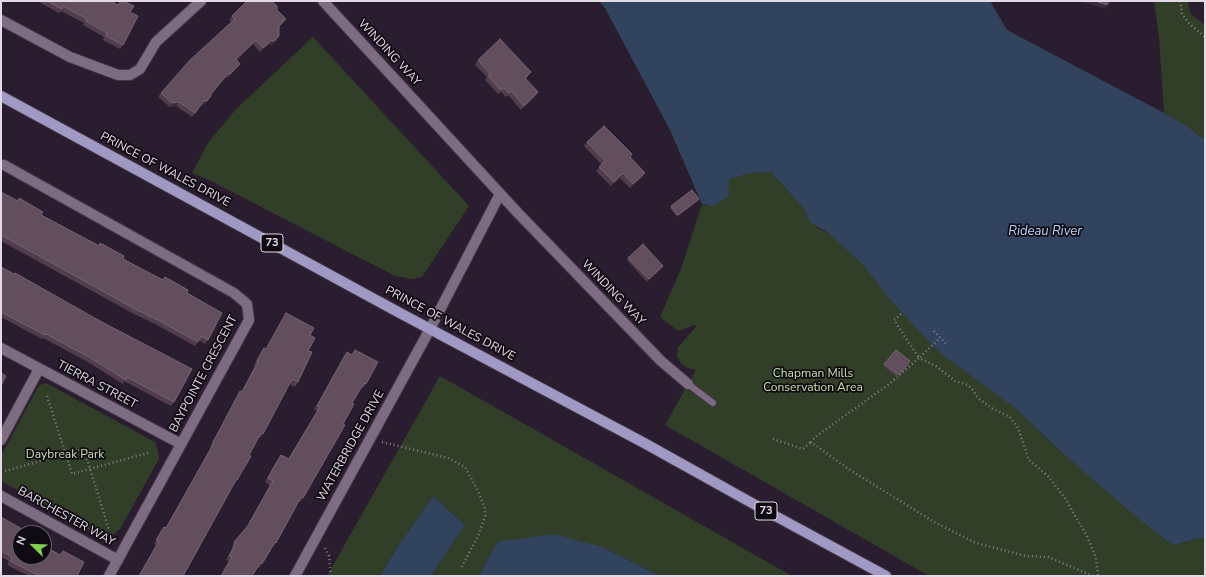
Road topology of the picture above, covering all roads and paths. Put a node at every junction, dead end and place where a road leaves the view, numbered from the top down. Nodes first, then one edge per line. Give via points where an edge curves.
1 (201, 1) edge
2 (323, 1) edge
3 (1180, 1) edge
4 (1, 20) edge
5 (1205, 37) edge
6 (1, 96) edge
7 (1, 165) edge
8 (500, 194) junction
9 (901, 314) dead end
10 (430, 329) junction
11 (934, 331) dead end
12 (940, 338) junction
13 (946, 344) dead end
14 (1, 348) edge
15 (919, 358) junction
16 (39, 369) junction
17 (688, 384) joint
18 (47, 396) dead end
19 (713, 403) dead end
20 (370, 438) junction
21 (773, 439) dead end
22 (1, 440) edge
23 (811, 442) junction
24 (181, 444) junction
25 (151, 452) dead end
26 (65, 455) junction
27 (91, 468) junction
28 (5, 471) dead end
29 (1, 496) edge
30 (109, 530) dead end
31 (318, 534) junction
32 (118, 560) junction
33 (461, 568) dead end
34 (109, 576) edge
35 (295, 576) edge
36 (331, 576) edge
37 (886, 576) edge
38 (1093, 576) edge
39 (1098, 576) edge

1 - 4 street via 156,42 140,70 130,75 118,75 70,57
2 - 8 street, WINDING WAY
3 - 5 path via 1182,14
6 - 10 main road, PRINCE OF WALES DRIVE / 73
7 - 24 street, BAYPOINTE CRESCENT via 234,292 246,304 250,320
8 - 10 street
8 - 17 street, WINDING WAY via 661,361
9 - 15 path via 894,320
10 - 20 street, WATERBRIDGE DRIVE
10 - 37 main road, PRINCE OF WALES DRIVE / 73
11 - 12 path
12 - 13 path
12 - 15 path
14 - 16 street, TIERRA STREET
15 - 23 path via 900,376
15 - 39 path via 936,366 955,381 968,385 978,398 1010,417 1018,428 1029,460 1048,476 1065,498 1087,536 1096,558
16 - 22 street
16 - 24 street, TIERRA STREET
17 - 19 lane, WINDING WAY
18 - 26 path
20 - 31 street, WATERBRIDGE DRIVE
20 - 33 path via 448,458 465,467 485,509 485,516 479,534
21 - 23 path via 802,449
23 - 38 path via 847,468 934,522 976,543 1026,556 1048,557
24 - 32 street, BAYPOINTE CRESCENT
25 - 27 path
26 - 27 path via 72,474
26 - 27 path via 84,448
26 - 28 path
27 - 30 path
29 - 32 street, BARCHESTER WAY
31 - 35 street, WATERBRIDGE DRIVE
31 - 36 path via 330,556
32 - 34 street, BAYPOINTE CRESCENT

